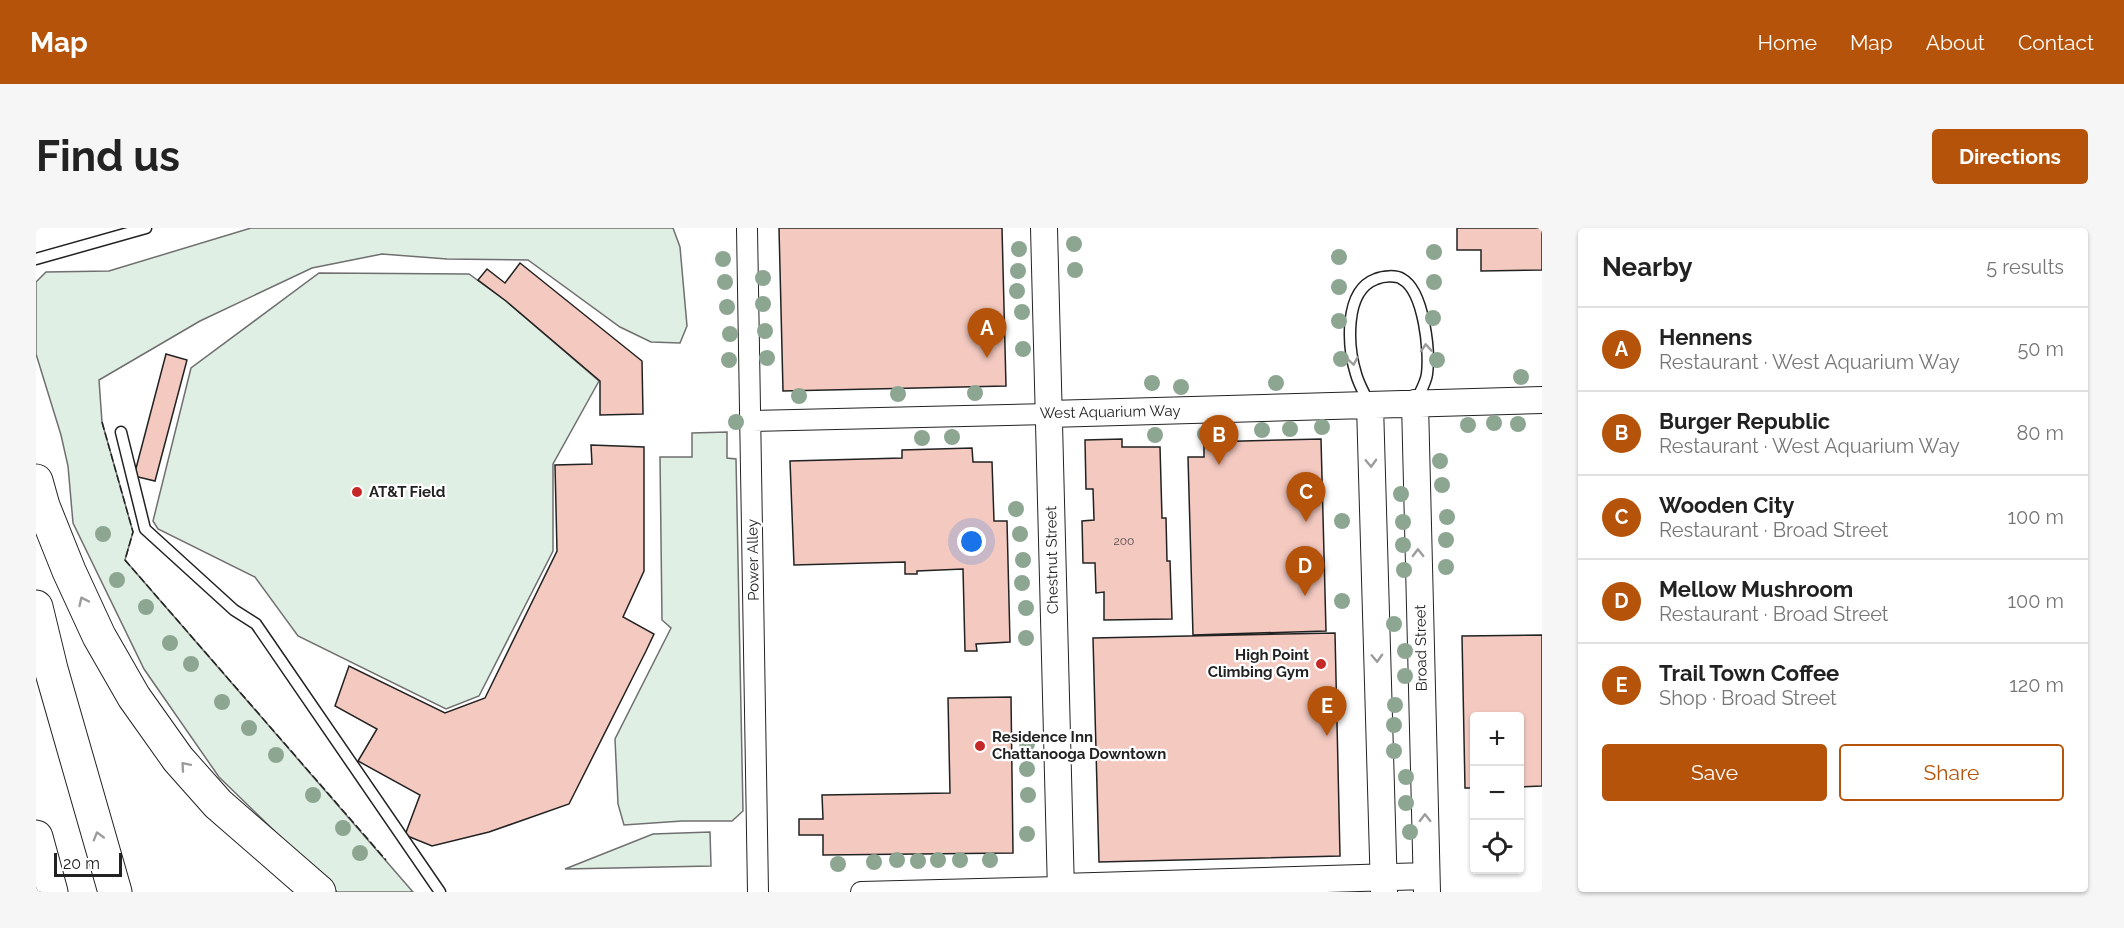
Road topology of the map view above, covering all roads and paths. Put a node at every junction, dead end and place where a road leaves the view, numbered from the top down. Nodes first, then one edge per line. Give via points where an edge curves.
1 (147, 228) edge
2 (747, 228) edge
3 (1044, 228) edge
4 (36, 259) edge
5 (1542, 400) edge
6 (1415, 404) junction
7 (1370, 405) junction
8 (1049, 414) junction
9 (751, 421) junction
10 (121, 432) dead end
11 (36, 481) edge
12 (36, 607) edge
13 (218, 804) junction
14 (36, 837) edge
15 (1426, 884) edge
16 (1383, 885) edge
17 (1061, 890) edge
18 (51, 892) edge
19 (115, 892) edge
20 (289, 892) edge
21 (319, 892) edge
22 (440, 892) edge
23 (758, 892) edge
24 (861, 892) edge

1 - 4 lane
2 - 9 street, Power Alley
3 - 8 street, Chestnut Street
5 - 6 street, West Aquarium Way
6 - 7 street, West Aquarium Way
6 -> 7 lane via 1428,375 1424,322 1413,289 1402,278 1386,276 1363,287 1354,300 1352,312 1353,363
15 -> 6 street, Broad Street
7 - 8 street, West Aquarium Way
7 -> 16 street
8 - 9 street, West Aquarium Way
8 - 17 street, Chestnut Street
9 - 23 street, Power Alley
10 - 22 lane via 145,529 234,610 256,624
13 -> 11 highway via 178,759 128,687 99,636 69,572
19 -> 12 highway
13 - 20 highway
13 - 21 highway
14 - 18 highway
15 - 16 street
16 - 17 street
17 - 24 street

